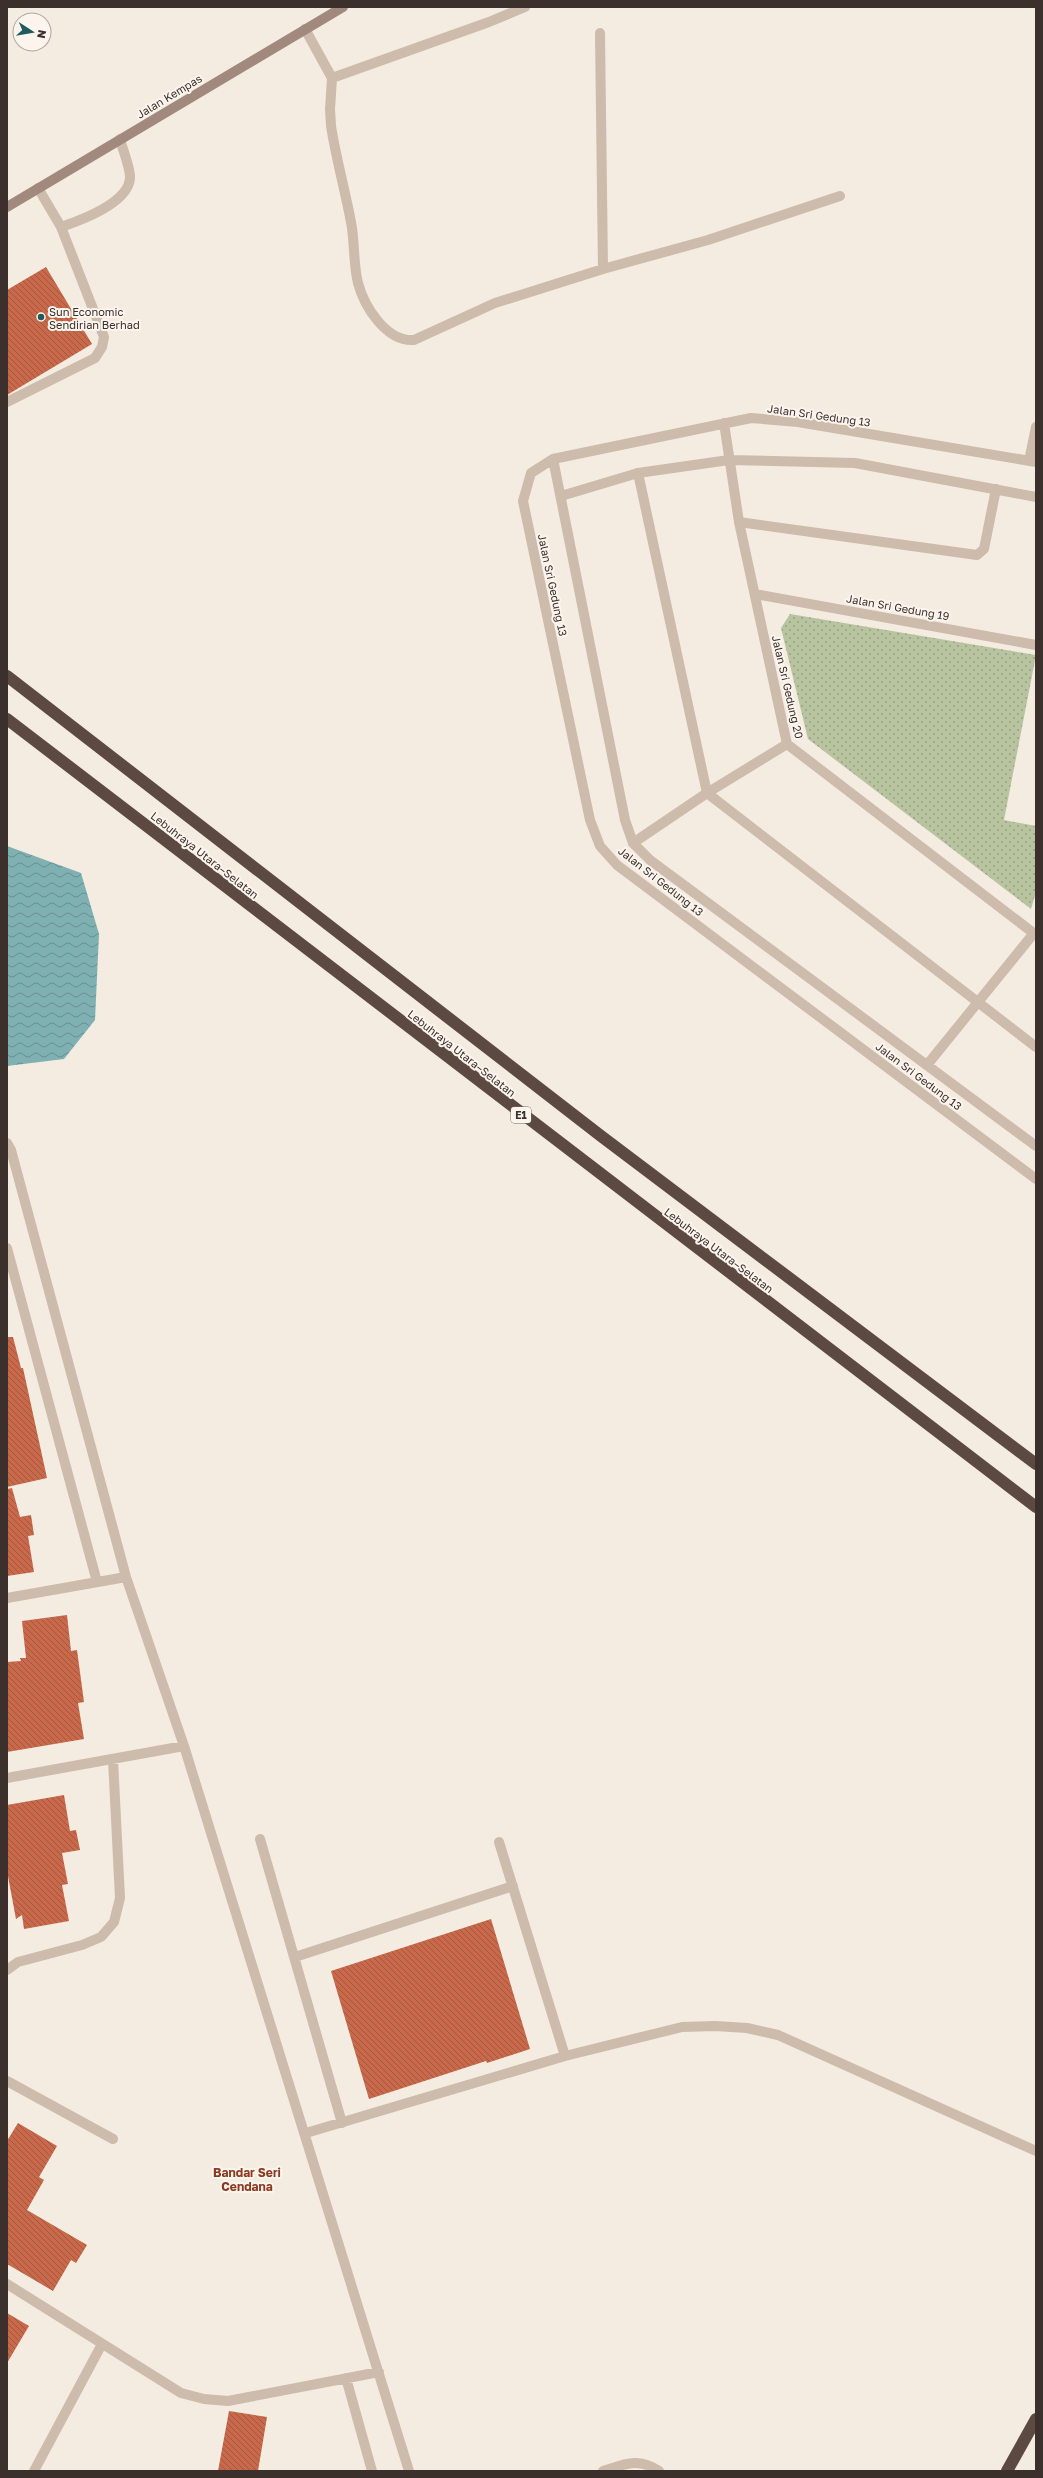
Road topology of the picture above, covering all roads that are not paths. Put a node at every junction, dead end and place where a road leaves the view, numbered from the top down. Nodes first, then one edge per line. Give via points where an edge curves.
1 (343, 7) edge
2 (525, 7) edge
3 (305, 29) junction
4 (600, 33) dead end
5 (332, 78) junction
6 (120, 140) junction
7 (38, 188) junction
8 (840, 196) dead end
9 (7, 207) edge
10 (61, 227) junction
11 (603, 269) junction
12 (7, 402) edge
13 (724, 423) junction
14 (1036, 427) edge
15 (553, 459) junction
16 (729, 460) junction
17 (1033, 462) edge
18 (638, 473) junction
19 (996, 489) junction
20 (561, 496) junction
21 (1036, 497) edge
22 (739, 522) junction
23 (755, 594) junction
24 (1036, 645) edge
25 (7, 676) edge
26 (7, 719) edge
27 (787, 744) junction
28 (707, 793) junction
29 (633, 843) junction
30 (1035, 934) edge
31 (978, 1003) junction
32 (1036, 1047) edge
33 (927, 1065) junction
34 (7, 1142) edge
35 (1036, 1146) edge
36 (1036, 1178) edge
37 (7, 1248) edge
38 (1036, 1464) edge
39 (1036, 1507) edge
40 (126, 1577) junction
41 (97, 1582) junction
42 (7, 1598) edge
43 (184, 1746) junction
44 (113, 1760) junction
45 (7, 1778) edge
46 (260, 1839) dead end
47 (499, 1842) dead end
48 (513, 1886) junction
49 (295, 1957) junction
50 (7, 1970) edge
51 (565, 2056) junction
52 (7, 2080) edge
53 (342, 2123) junction
54 (306, 2133) junction
55 (113, 2139) dead end
56 (1036, 2151) edge
57 (7, 2284) edge
58 (102, 2344) junction
59 (379, 2372) junction
60 (346, 2378) junction
61 (1036, 2419) edge
62 (34, 2471) edge
63 (372, 2471) edge
64 (410, 2471) edge
65 (603, 2471) edge
66 (659, 2471) edge
67 (1007, 2471) edge

1 - 3 main road, Jalan Kempas
2 - 5 street
3 - 5 street
3 - 6 main road, Jalan Kempas
4 - 11 street
5 - 11 street via 331,126 352,226 358,284 371,310 384,328 395,337 414,340 495,303
6 - 7 main road, Jalan Kempas
6 - 10 street via 130,176 128,189 119,200
7 - 9 main road, Jalan Kempas
7 - 10 street
8 - 11 street via 708,240
10 - 12 street via 98,318 104,337 102,347 95,358
13 - 15 street, Jalan Sri Gedung 13
13 - 16 street, Jalan Sri Gedung 20
13 - 17 street, Jalan Sri Gedung 13 via 751,418 776,419
14 - 17 street
15 - 20 street, Jalan Sri Gedung 13
15 - 36 street, Jalan Sri Gedung 13 via 531,473 523,501 590,820 600,846 617,865
16 - 18 street
16 - 19 street via 855,464
16 - 22 street, Jalan Sri Gedung 20
18 - 20 street
18 - 28 street
19 - 21 street
19 - 22 street via 984,550 977,556
20 - 29 street, Jalan Sri Gedung 13 via 626,820
22 - 23 street, Jalan Sri Gedung 20
23 - 24 street, Jalan Sri Gedung 19
23 - 27 street, Jalan Sri Gedung 20
25 - 38 highway, Lebuhraya Utara–Selatan via 600,1136
26 - 39 highway, Lebuhraya Utara–Selatan / E1
27 - 28 street
27 - 30 street, Jalan Sri Gedung 20
28 - 29 street
28 - 31 street
29 - 33 street, Jalan Sri Gedung 13 via 650,860
30 - 31 street
31 - 32 street
31 - 33 street
33 - 35 street, Jalan Sri Gedung 13
34 - 40 street
37 - 41 street
40 - 41 street
40 - 43 street
41 - 42 street
43 - 44 street
43 - 54 street
44 - 45 street
44 - 50 street via 120,1898 114,1922 101,1937 82,1945 18,1962
46 - 49 street
47 - 48 street
48 - 49 street
48 - 51 street
49 - 53 street
51 - 53 street
51 - 56 street via 682,2027 747,2028 778,2036
52 - 55 street
53 - 54 street
54 - 59 street
57 - 58 street
58 - 60 street via 181,2393 204,2399 228,2401
58 - 62 street
59 - 60 street
59 - 64 street
60 - 63 street
61 - 67 highway
65 - 66 street via 632,2462 648,2464

